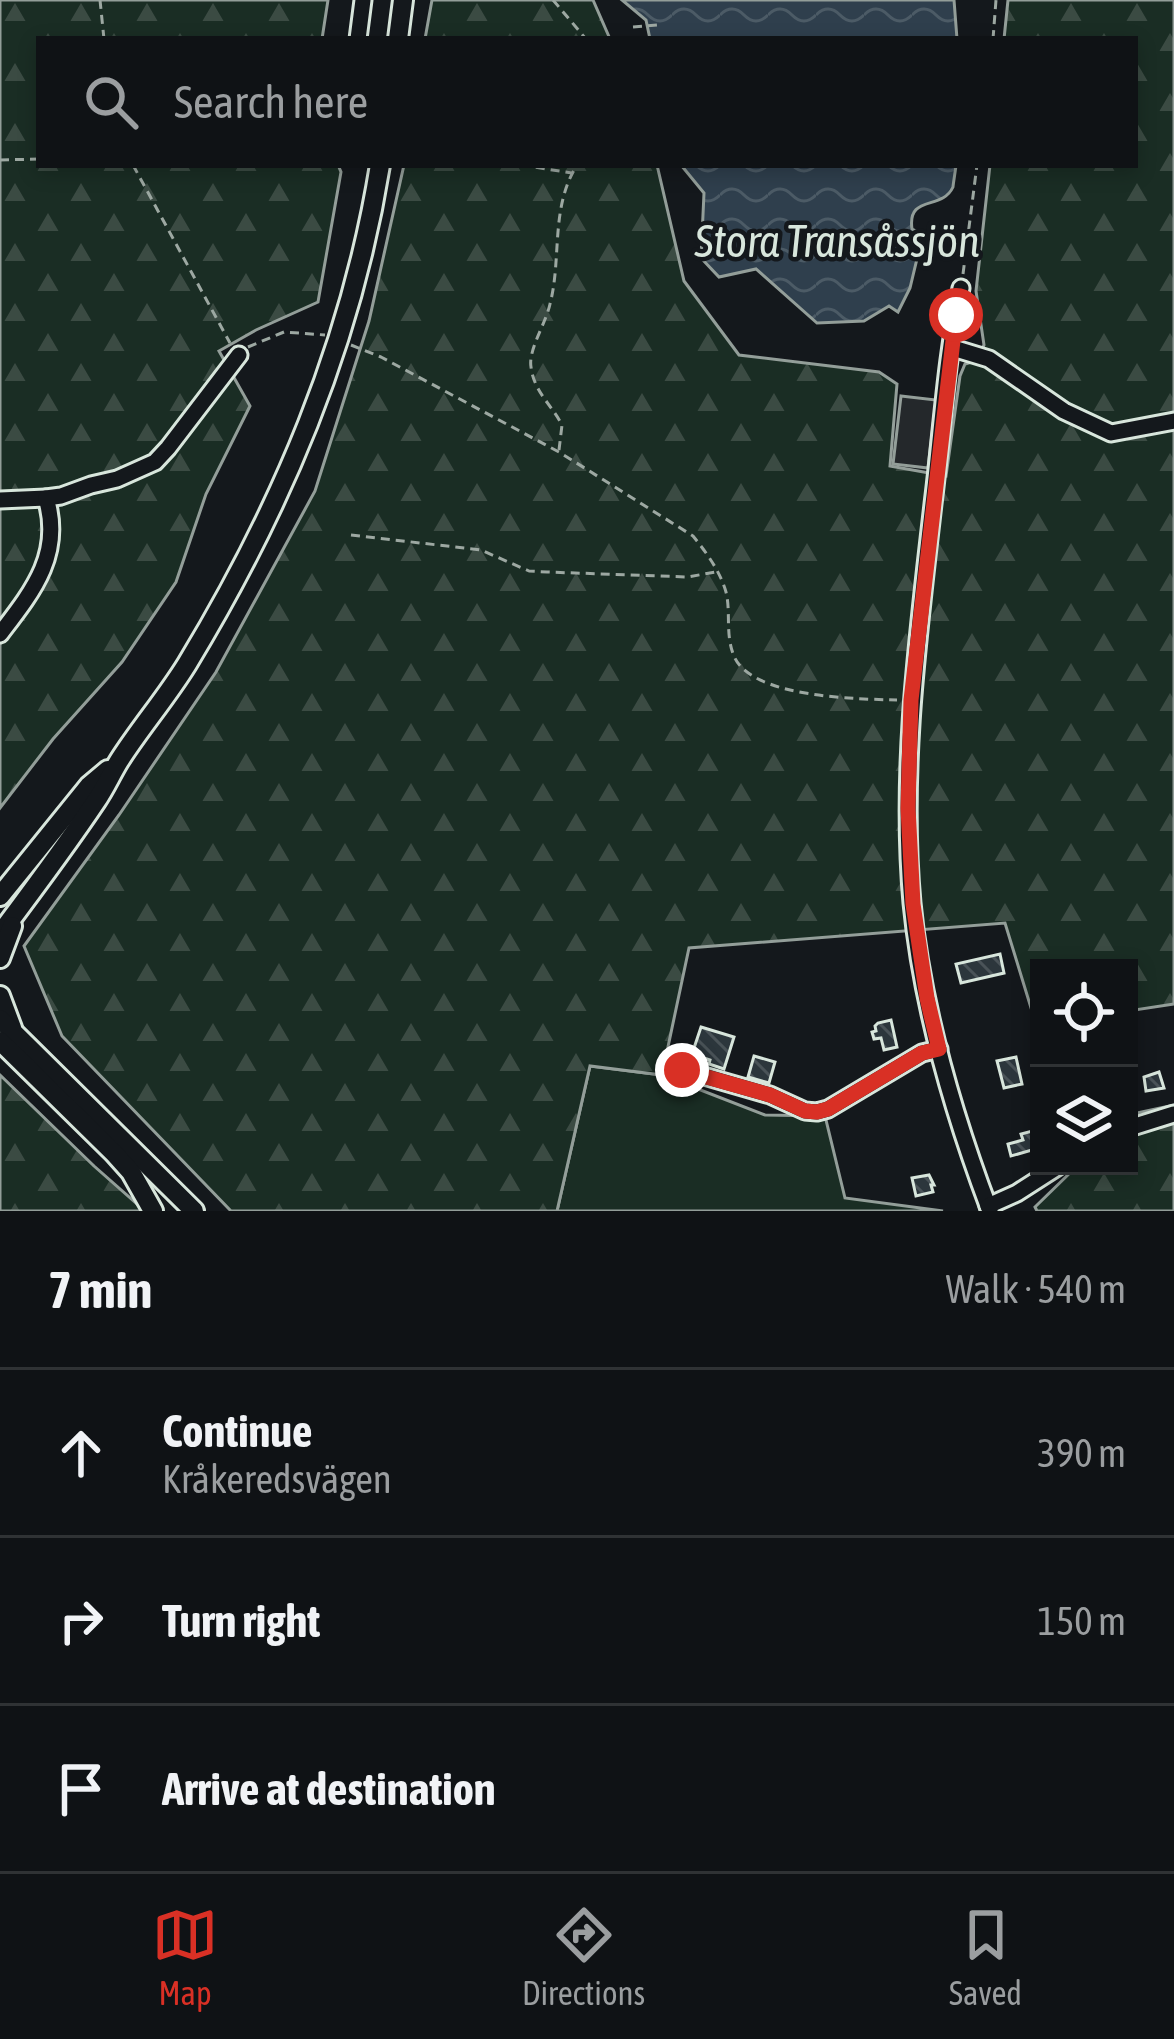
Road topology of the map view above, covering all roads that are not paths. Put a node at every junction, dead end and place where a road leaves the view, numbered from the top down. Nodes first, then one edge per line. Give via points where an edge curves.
1 (363, 0) edge
2 (403, 0) edge
3 (358, 36) edge
4 (398, 36) edge
5 (379, 168) edge
6 (962, 288) road end
7 (952, 348) junction
8 (246, 349) road end
9 (1174, 421) edge
10 (46, 498) junction
11 (0, 500) edge
12 (0, 634) edge
13 (120, 759) junction
14 (0, 896) edge
15 (21, 906) junction
16 (0, 934) edge
17 (0, 958) edge
18 (0, 996) edge
19 (5, 1031) edge
20 (939, 1049) junction
21 (682, 1070) dead end
22 (1174, 1114) edge
23 (1138, 1125) edge
24 (1046, 1175) edge
25 (989, 1209) edge
26 (153, 1211) edge
27 (194, 1211) edge

1 - 3 street
2 - 4 main road
5 - 13 main road via 339,341 278,500 184,670
6 - 7 street
7 - 9 street via 989,359 1111,433
7 - 20 street via 911,700 908,808 913,904
8 - 10 street via 155,462
10 - 11 street
10 - 12 street via 53,522 45,567
13 - 14 main road
13 - 15 main road
15 - 16 main road
15 - 17 main road
18 - 19 main road
19 - 26 main road via 130,1172
19 - 27 main road
20 - 21 street via 817,1112
20 - 25 street
22 - 23 street
24 - 25 street

